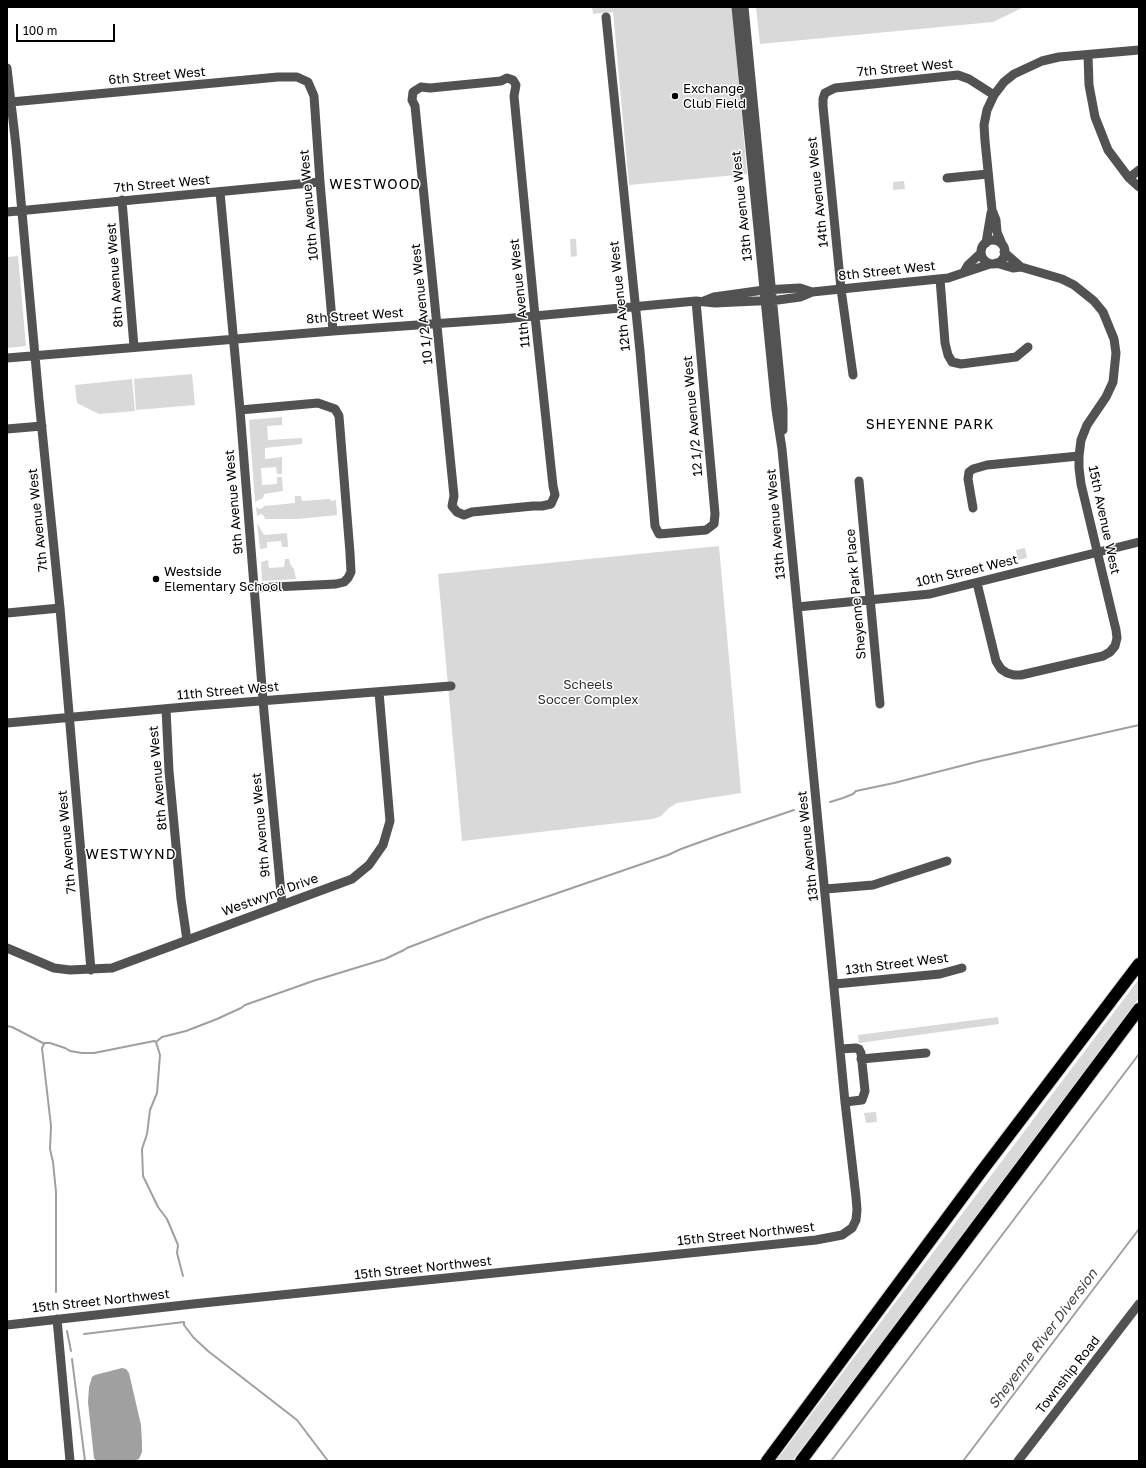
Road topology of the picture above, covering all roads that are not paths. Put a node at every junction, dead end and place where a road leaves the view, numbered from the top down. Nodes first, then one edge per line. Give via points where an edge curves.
1 (736, 7) edge
2 (744, 7) edge
3 (606, 17) dead end
4 (1139, 50) edge
5 (1088, 55) junction
6 (7, 68) edge
7 (304, 80) joint
8 (513, 80) joint
9 (825, 93) joint
10 (994, 95) junction
11 (11, 102) junction
12 (1139, 170) edge
13 (988, 174) junction
14 (947, 178) dead end
15 (1129, 178) junction
16 (320, 182) junction
17 (1139, 187) edge
18 (220, 192) junction
19 (122, 200) junction
20 (992, 210) junction
21 (22, 211) junction
22 (7, 212) edge
23 (986, 243) junction
24 (1003, 248) junction
25 (981, 253) junction
26 (993, 264) junction
27 (1021, 267) junction
28 (964, 272) junction
29 (940, 279) junction
30 (841, 289) junction
31 (768, 295) junction
32 (700, 301) junction
33 (635, 307) junction
34 (535, 316) junction
35 (436, 323) junction
36 (333, 331) junction
37 (233, 339) junction
38 (134, 347) junction
39 (1028, 347) dead end
40 (35, 355) junction
41 (7, 358) edge
42 (853, 375) dead end
43 (240, 410) junction
44 (42, 426) junction
45 (7, 429) edge
46 (1079, 456) junction
47 (859, 481) dead end
48 (973, 508) dead end
49 (456, 512) joint
50 (696, 531) joint
51 (1139, 542) edge
52 (1097, 553) junction
53 (976, 583) junction
54 (254, 588) junction
55 (870, 600) junction
56 (797, 607) junction
57 (60, 608) junction
58 (7, 613) edge
59 (451, 686) dead end
60 (379, 692) junction
61 (263, 701) junction
62 (880, 704) dead end
63 (166, 709) junction
64 (69, 717) junction
65 (7, 723) edge
66 (947, 862) dead end
67 (826, 889) junction
68 (282, 904) junction
69 (187, 940) junction
70 (7, 948) edge
71 (1139, 964) edge
72 (962, 968) dead end
73 (91, 970) junction
74 (835, 984) junction
75 (1139, 1009) edge
76 (841, 1049) junction
77 (926, 1053) dead end
78 (861, 1059) junction
79 (845, 1102) junction
80 (842, 1235) joint
81 (1139, 1304) edge
82 (57, 1319) junction
83 (7, 1325) edge
84 (70, 1461) edge
85 (767, 1461) edge
86 (801, 1461) edge
87 (1018, 1461) edge

1 - 31 street, 13th Avenue West
2 - 31 street, 13th Avenue West
3 - 33 street, 12th Avenue West
4 - 5 street
5 - 10 street via 1059,57 1036,63 1014,74
5 - 15 street via 1089,85 1095,117 1108,150
6 - 11 street, 7th Avenue West
7 - 11 street, 6th Street West via 297,77 278,77
7 - 16 street, 10th Avenue West via 308,82 314,96
8 - 34 street, 11th Avenue West via 516,85 514,96
8 - 35 street, 10 1/2 Avenue West via 507,78 501,81 421,87 413,92
9 - 10 street, 7th Street West via 835,88 958,75
9 - 30 street, 14th Avenue West via 823,106
10 - 13 street via 984,125
11 - 21 street, 7th Avenue West
12 - 15 street
13 - 14 street
13 - 20 street
15 - 17 street
16 - 18 street, 7th Street West
16 - 36 street, 10th Avenue West
18 - 19 street, 7th Street West
18 - 37 street, 9th Avenue West
19 - 21 street, 7th Street West
19 - 38 street, 8th Avenue West
20 - 23 street
20 - 24 street
21 - 22 street, 7th Street West
21 - 40 street, 7th Avenue West
23 - 24 street via 992,240 999,242
23 - 25 street
24 - 26 street via 1002,259
24 - 27 street, 15th Avenue West
25 - 26 street via 984,260
25 - 28 street
26 - 27 street, 15th Avenue West
26 - 28 street, 8th Street West
27 - 46 street, 15th Avenue West via 1062,279 1084,292 1103,312 1114,339 1116,353 1112,382 1106,397 1087,425 1081,440
28 - 29 street, 8th Street West
29 - 30 street, 8th Street West
29 - 39 street via 945,343 952,362 972,364 1016,357
30 - 31 street, 8th Street West via 812,292 800,297
30 - 42 street, 14th Avenue West
31 - 32 street, 8th Street West via 714,297
31 - 56 street, 13th Avenue West via 776,410
32 - 33 street, 8th Street West
32 - 50 street, 12 1/2 Avenue West via 715,514 714,524 706,530
33 - 34 street, 8th Street West
33 - 50 street, 12th Avenue West via 655,526 659,534
34 - 35 street, 8th Street West
34 - 49 street, 11th Avenue West via 555,495 551,504 542,506 472,512 464,515
35 - 36 street, 8th Street West
35 - 49 street, 10 1/2 Avenue West via 454,496 452,506
36 - 37 street, 8th Street West
37 - 38 street, 8th Street West
37 - 43 street, 9th Avenue West
38 - 40 street, 8th Street West
40 - 41 street, 8th Street West
40 - 44 street, 7th Avenue West
43 - 54 street, 9th Avenue West
43 - 54 street via 318,403 335,408 339,416 350,553 351,572 344,582
44 - 45 street
44 - 57 street, 7th Avenue West
46 - 48 street via 987,465 973,469 969,472 968,479
46 - 52 street, 15th Avenue West via 1081,484
47 - 55 street, Sheyenne Park Place
51 - 52 street, 10th Street West
52 - 53 street, 10th Street West
52 - 53 street, 15th Avenue West via 1117,638 1115,646 1103,656 1021,675 1007,673 996,661
53 - 55 street, 10th Street West via 923,595
54 - 61 street, 9th Avenue West
55 - 56 street, 10th Street West
55 - 62 street, Sheyenne Park Place
56 - 67 street, 13th Avenue West
57 - 58 street
57 - 64 street, 7th Avenue West
59 - 60 street, 11th Street West
60 - 61 street, 11th Street West
60 - 68 street, Westwynd Drive via 390,821 383,845 369,865 352,879
61 - 63 street, 11th Street West
61 - 68 street, 9th Avenue West
63 - 64 street, 11th Street West
63 - 69 street, 8th Avenue West via 169,770
64 - 65 street, 11th Street West
64 - 73 street, 7th Avenue West
66 - 67 street via 873,884
67 - 74 street, 13th Avenue West
68 - 69 street, Westwynd Drive
69 - 73 street, Westwynd Drive via 112,968
70 - 73 street, Westwynd Drive via 54,968
71 - 85 highway
72 - 74 street, 13th Street West via 940,974
74 - 76 street, 13th Avenue West
75 - 86 highway
76 - 78 street via 859,1049
76 - 79 street, 13th Avenue West
77 - 78 street
78 - 79 street via 864,1097 859,1101
79 - 80 street, 13th Avenue West via 857,1210 852,1228
80 - 82 street, 15th Street Northwest via 808,1241
81 - 87 street, Township Road
82 - 83 street, 15th Street Northwest
82 - 84 street

